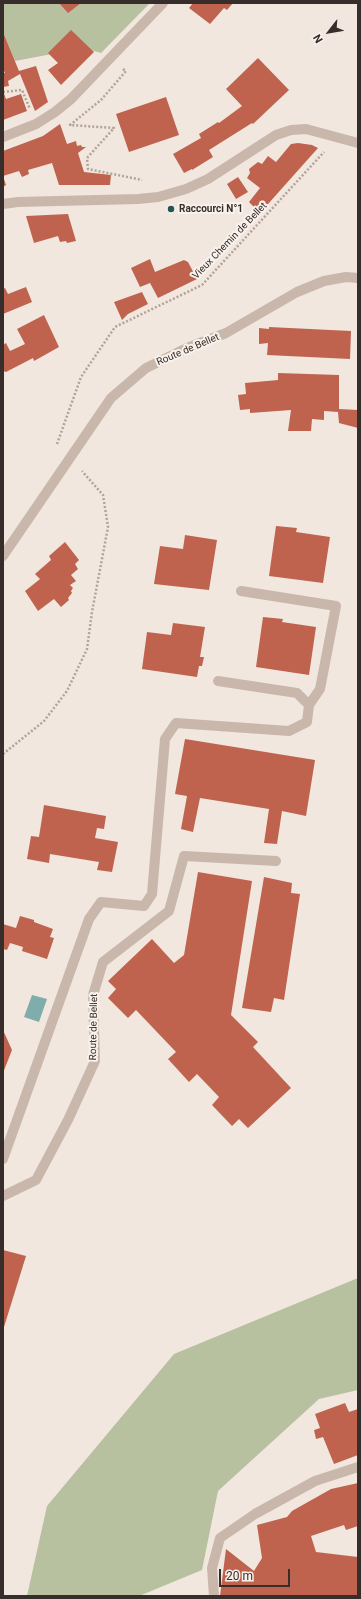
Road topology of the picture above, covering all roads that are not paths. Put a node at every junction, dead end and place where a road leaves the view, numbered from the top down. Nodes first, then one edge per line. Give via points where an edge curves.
1 (163, 3) edge
2 (3, 138) edge
3 (358, 143) edge
4 (3, 204) edge
5 (358, 278) edge
6 (3, 556) edge
7 (241, 591) dead end
8 (218, 681) dead end
9 (309, 705) junction
10 (276, 861) dead end
11 (3, 1159) edge
12 (3, 1196) edge
13 (358, 1467) edge
14 (214, 1596) edge

1 - 2 street via 71,99 36,124
3 - 4 street via 306,129 291,130 276,136 208,179 158,197
5 - 6 street, Route de Bellet via 346,277 324,281 297,292 226,333 146,368 111,398
7 - 9 street via 336,606 320,689
8 - 9 street via 297,693
9 - 11 street via 307,722 288,731 176,723 165,739 152,894 144,906 101,902 89,919
10 - 12 street, Route de Bellet via 184,856 169,911 103,962 93,995 95,1061 68,1120 36,1180
13 - 14 street via 315,1481 255,1514 220,1538 212,1568

